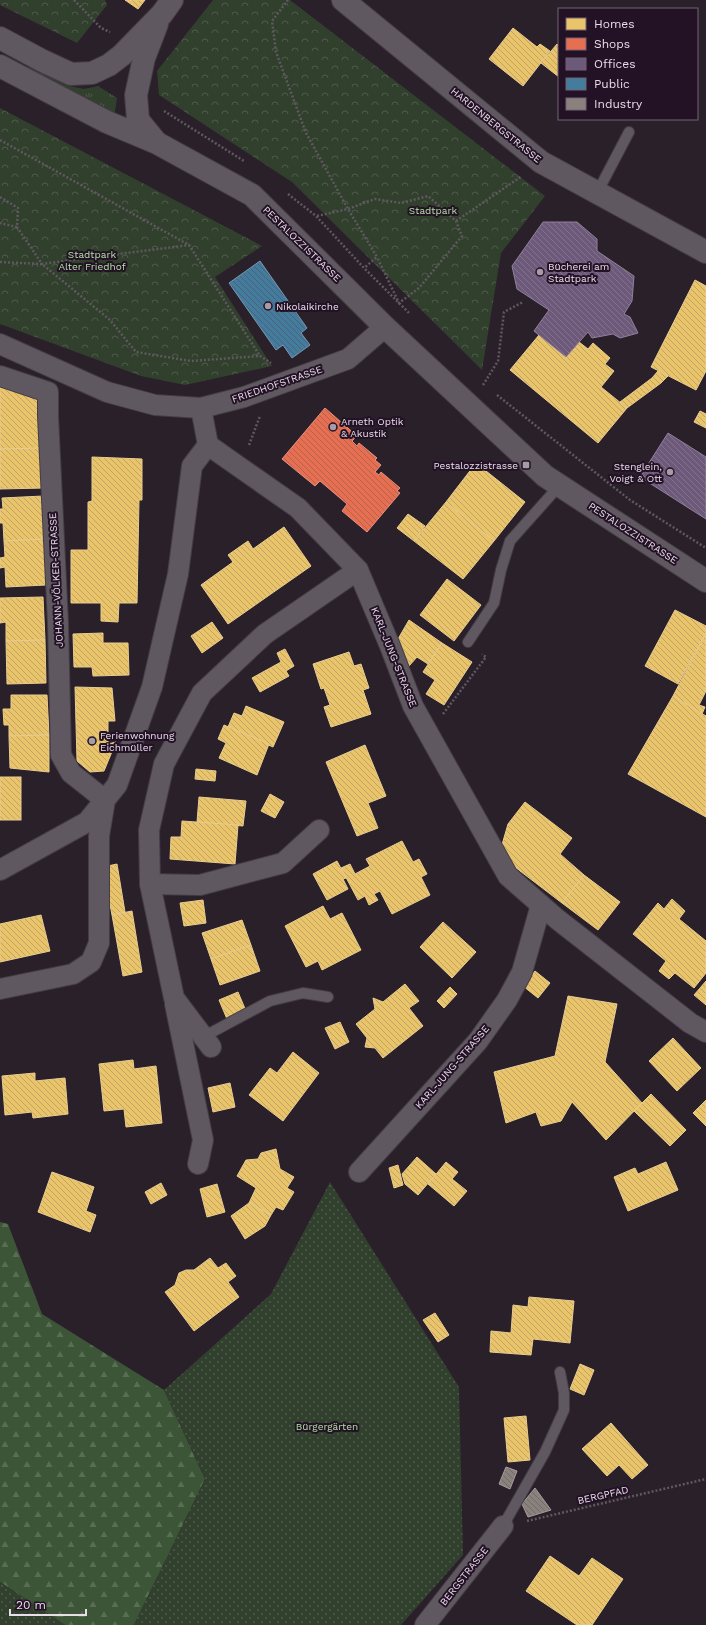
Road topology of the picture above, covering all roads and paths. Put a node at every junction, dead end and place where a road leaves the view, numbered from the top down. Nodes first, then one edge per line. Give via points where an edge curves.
1 (74, 0) edge
2 (288, 0) edge
3 (343, 0) edge
4 (167, 7) edge
5 (0, 38) edge
6 (132, 44) junction
7 (0, 66) edge
8 (136, 95) junction
9 (629, 132) dead end
10 (0, 140) edge
11 (157, 143) junction
12 (541, 162) junction
13 (248, 164) dead end
14 (285, 192) dead end
15 (597, 193) junction
16 (0, 198) edge
17 (348, 209) junction
18 (316, 216) junction
19 (456, 221) junction
20 (0, 222) edge
21 (16, 227) junction
22 (189, 245) junction
23 (706, 252) edge
24 (377, 257) junction
25 (0, 262) edge
26 (42, 264) junction
27 (364, 268) junction
28 (344, 285) junction
29 (523, 302) dead end
30 (399, 303) junction
31 (415, 320) dead end
32 (385, 327) junction
33 (0, 344) edge
34 (260, 356) junction
35 (0, 376) edge
36 (298, 378) junction
37 (478, 380) dead end
38 (483, 385) junction
39 (271, 388) junction
40 (489, 390) dead end
41 (496, 394) dead end
42 (201, 408) junction
43 (208, 445) junction
44 (240, 468) junction
45 (559, 486) junction
46 (706, 548) edge
47 (358, 570) junction
48 (706, 580) edge
49 (468, 642) joint
50 (428, 733) junction
51 (105, 800) junction
52 (319, 830) dead end
53 (0, 870) edge
54 (150, 884) junction
55 (541, 905) junction
56 (0, 989) edge
57 (328, 997) dead end
58 (174, 998) junction
59 (706, 1032) edge
60 (207, 1042) joint
61 (198, 1164) dead end
62 (359, 1172) dead end
63 (560, 1372) dead end
64 (706, 1479) edge
65 (503, 1526) junction
66 (425, 1625) edge

1 - 6 path via 101,28
2 - 17 path via 272,20 276,52 306,133
3 - 12 street, HARDENBERGSTRASSE
4 - 6 street
4 - 8 street via 144,58
5 - 6 street via 71,74 92,73 109,65
7 - 11 street, PESTALOZZISTRASSE via 107,122
8 - 11 street via 138,120
8 - 13 path via 236,154
9 - 15 lane
10 - 22 path
11 - 28 street, PESTALOZZISTRASSE via 252,195
12 - 15 street, HARDENBERGSTRASSE
12 - 19 path
14 - 18 path
15 - 23 street, HARDENBERGSTRASSE
16 - 21 path via 18,208
17 - 18 path
17 - 19 path via 375,199 401,203 428,196
17 - 24 path
18 - 27 path
19 - 30 path via 462,236 419,288
20 - 21 path
21 - 26 path
22 - 26 path
22 - 34 path
24 - 27 path
24 - 30 path
25 - 26 path
26 - 34 path via 110,320 136,352 192,361
27 - 28 path
27 - 30 path
28 - 32 street, PESTALOZZISTRASSE
29 - 38 path via 504,312 498,361
30 - 31 path
32 - 36 street, FRIEDHOFSTRASSE via 348,359
32 - 45 street, PESTALOZZISTRASSE via 544,476
33 - 42 street, FRIEDHOFSTRASSE via 107,392 155,405
34 - 36 path
35 - 51 street, JOHANN-VÖLKER-STRASSE via 48,392 61,755 71,773
36 - 39 street, FRIEDHOFSTRASSE
37 - 38 path
38 - 40 path
39 - 42 street, FRIEDHOFSTRASSE
39 - 44 path
41 - 46 path via 630,500
42 - 43 street
43 - 44 street, KARL-JUNG-STRASSE
43 - 51 street via 192,466 178,574 152,687 117,785
44 - 47 street, KARL-JUNG-STRASSE via 298,508
45 - 48 street, PESTALOZZISTRASSE
45 - 49 lane via 510,541 494,603
47 - 50 street, KARL-JUNG-STRASSE via 413,706
47 - 54 street via 265,634 202,693 164,764 149,830
49 - 50 path via 486,657
50 - 55 street, KARL-JUNG-STRASSE via 508,876
51 - 53 street via 87,822
51 - 56 street via 99,836 98,943 91,962 73,974
52 - 54 street via 283,862 200,885
54 - 58 street
55 - 59 street, KARL-JUNG-STRASSE via 690,1023
55 - 62 street, KARL-JUNG-STRASSE via 522,972 507,1000 478,1041
57 - 60 lane via 303,993 270,1001
58 - 60 street
58 - 61 street via 203,1140
63 - 65 lane via 564,1410 545,1452
64 - 65 path, BERGPFAD
65 - 66 street, BERGSTRASSE

